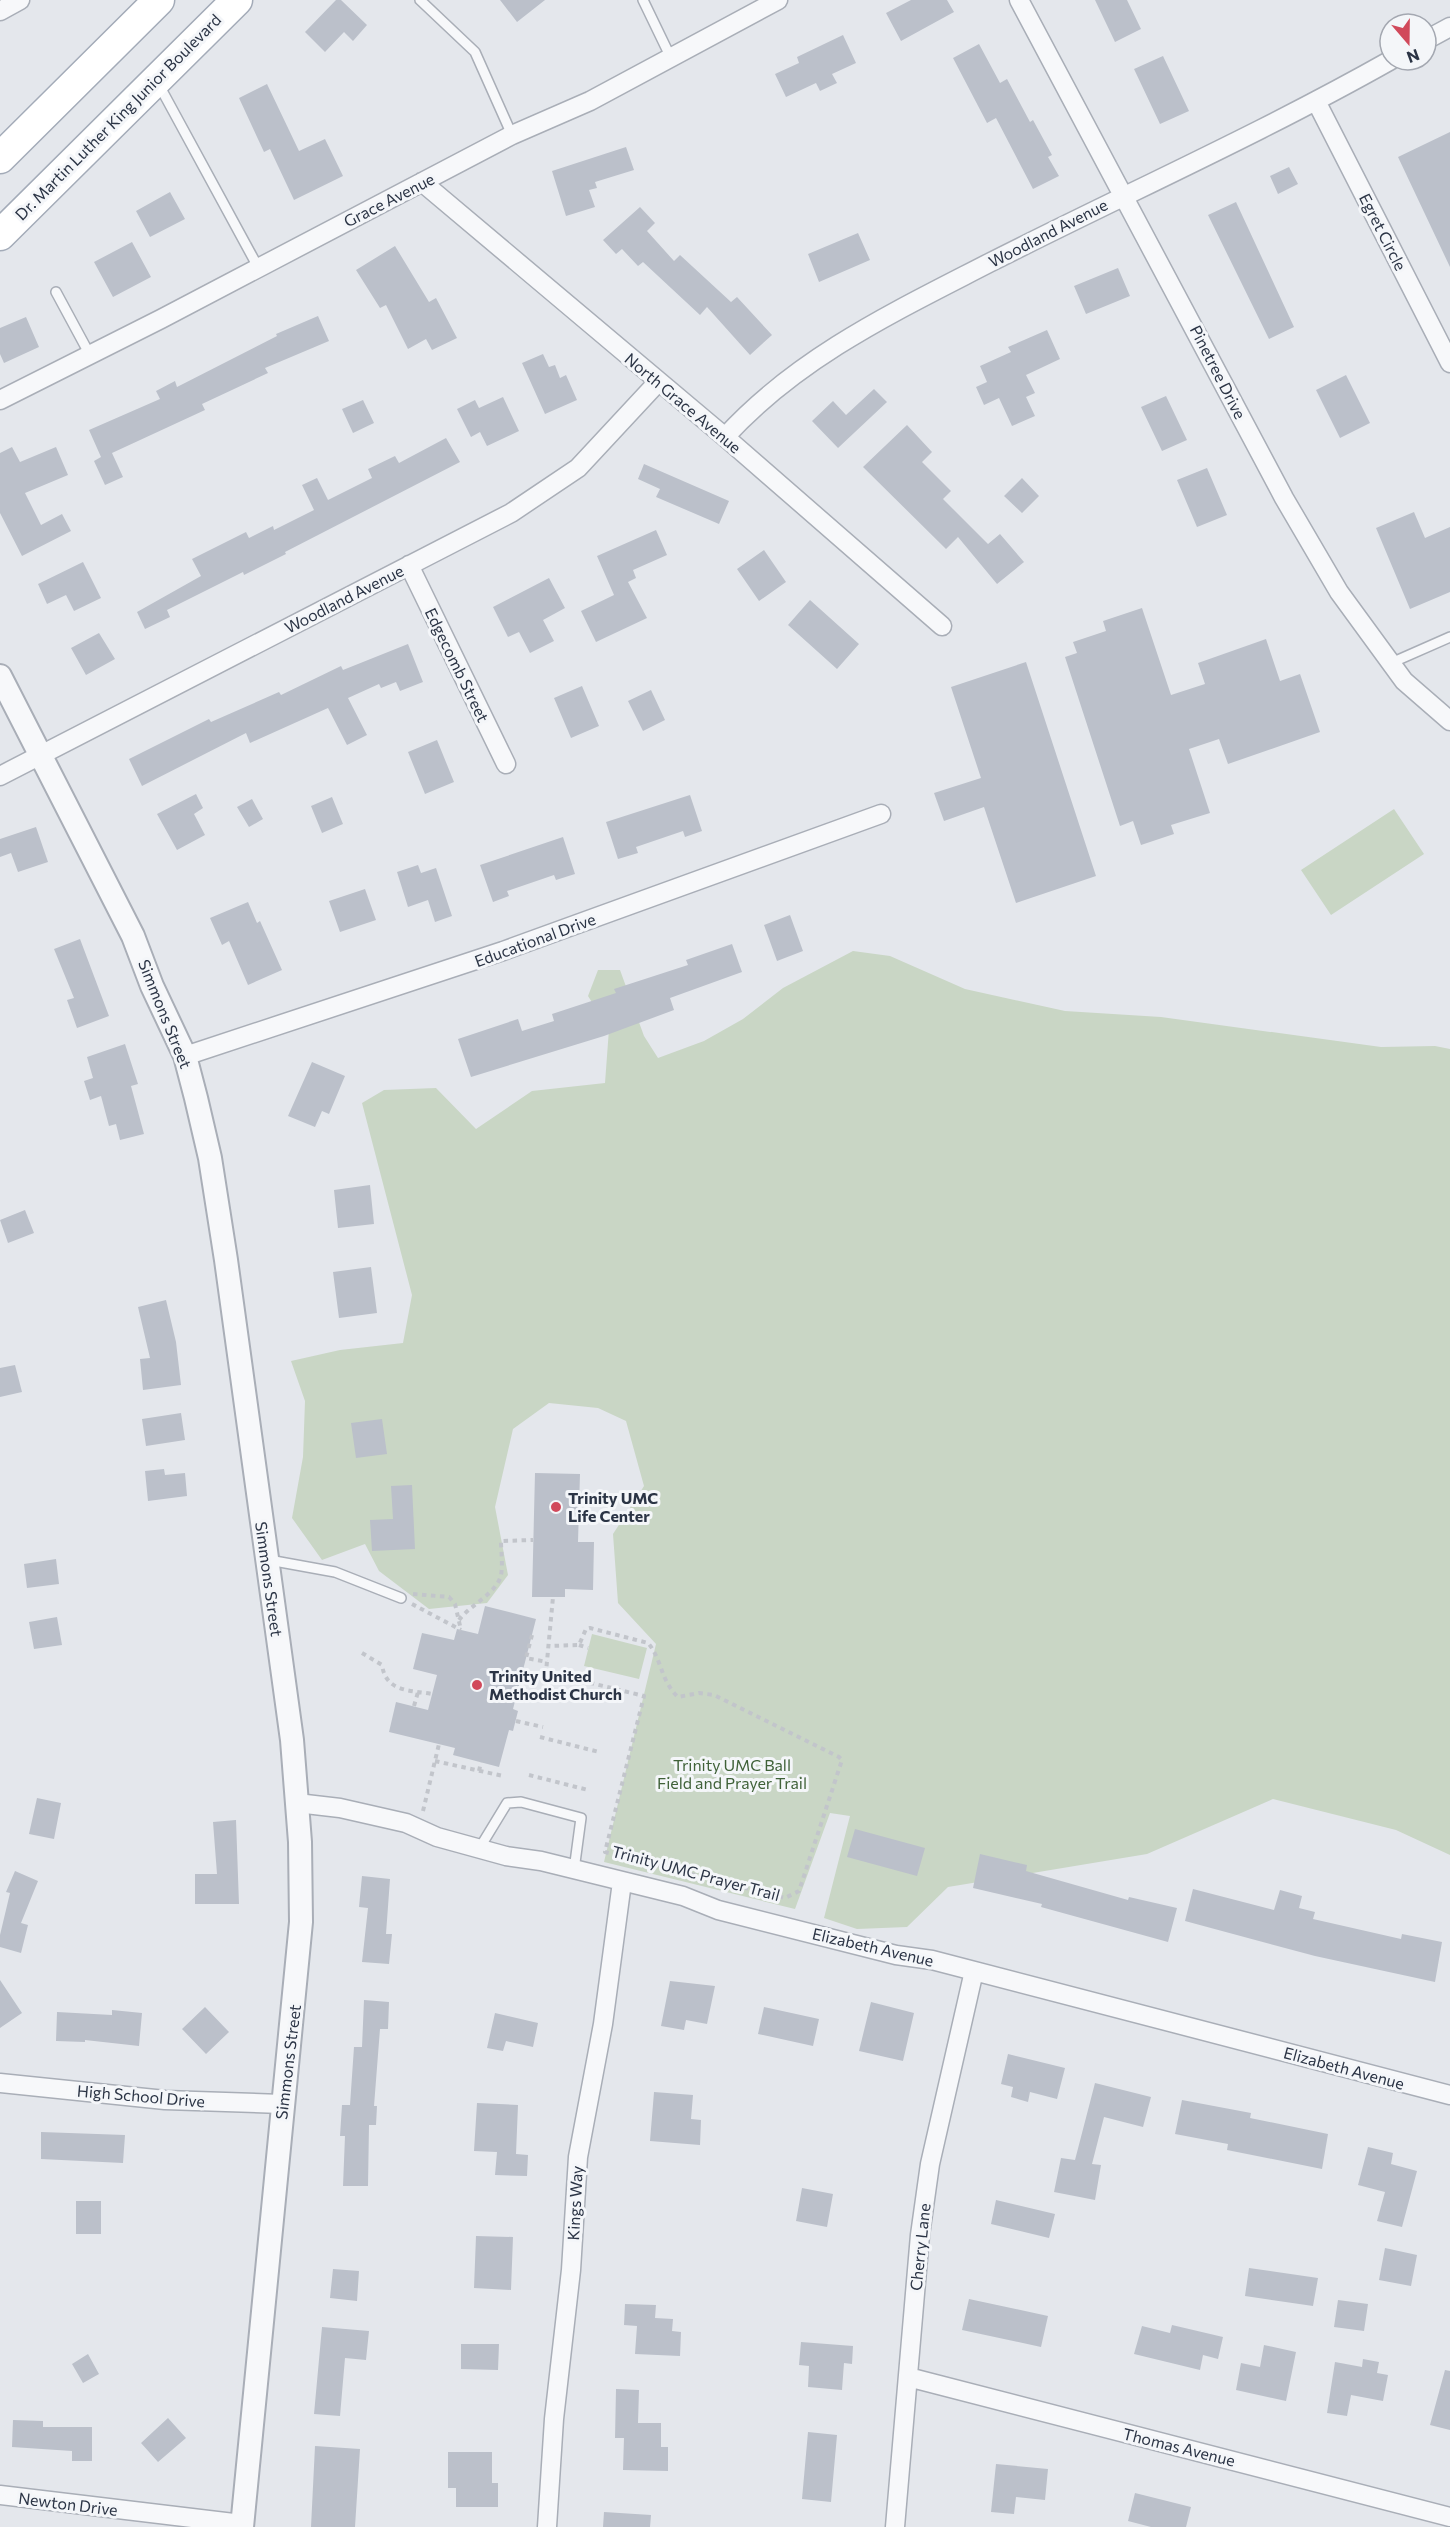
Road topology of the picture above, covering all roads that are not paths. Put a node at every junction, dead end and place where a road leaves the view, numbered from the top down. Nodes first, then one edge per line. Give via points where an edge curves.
1 (20, 0) edge
2 (159, 0) edge
3 (237, 0) edge
4 (420, 0) edge
5 (643, 0) edge
6 (778, 0) edge
7 (1020, 0) edge
8 (0, 11) edge
9 (671, 58) junction
10 (1378, 67) edge
11 (156, 80) junction
12 (1316, 101) junction
13 (512, 135) junction
14 (0, 158) edge
15 (422, 182) junction
16 (1125, 194) junction
17 (0, 235) edge
18 (258, 267) junction
19 (56, 292) dead end
20 (90, 355) junction
21 (1450, 363) edge
22 (658, 382) junction
23 (0, 400) edge
24 (725, 437) junction
25 (409, 565) junction
26 (942, 627) dead end
27 (1450, 637) edge
28 (1391, 663) junction
29 (0, 676) edge
30 (1450, 721) edge
31 (42, 755) junction
32 (506, 764) dead end
33 (0, 776) edge
34 (881, 814) dead end
35 (185, 1056) junction
36 (267, 1559) junction
37 (401, 1598) road end
38 (297, 1803) junction
39 (479, 1849) junction
40 (574, 1870) junction
41 (622, 1882) junction
42 (974, 1971) junction
43 (0, 2083) edge
44 (1450, 2095) edge
45 (282, 2104) junction
46 (908, 2377) junction
47 (0, 2495) edge
48 (1450, 2517) edge
49 (242, 2526) edge
50 (548, 2527) edge
51 (895, 2527) edge

1 - 8 street
2 - 14 main road
3 - 11 main road, Dr. Martin Luther King Junior Boulevard
4 - 13 lane via 475,52
5 - 9 lane
6 - 9 street, Grace Avenue
7 - 16 street, Pinetree Drive
9 - 13 street, Grace Avenue via 590,101
10 - 12 street, Woodland Avenue
11 - 17 main road, Dr. Martin Luther King Junior Boulevard
11 - 18 lane
12 - 16 street, Woodland Avenue
12 - 21 street, Egret Circle
13 - 15 street, Grace Avenue
15 - 18 street, Grace Avenue
15 - 22 street, North Grace Avenue
16 - 24 street, Woodland Avenue via 860,329 775,388
16 - 28 street, Pinetree Drive via 1284,498 1339,592
18 - 20 street, Grace Avenue
19 - 20 lane
20 - 23 street, Grace Avenue
22 - 24 street, North Grace Avenue
22 - 25 street, Woodland Avenue via 578,468 511,513
24 - 26 street, North Grace Avenue
25 - 31 street, Woodland Avenue
25 - 32 street, Edgecomb Street
27 - 28 lane
28 - 30 street, Pinetree Drive via 1404,681
29 - 31 street, Simmons Street
31 - 33 street, Woodland Avenue
31 - 35 street, Simmons Street via 133,936
34 - 35 street, Educational Drive via 503,951
35 - 36 street, Simmons Street via 210,1158 225,1248
36 - 37 lane via 334,1572
36 - 38 street, Simmons Street
38 - 39 street, Elizabeth Avenue via 406,1823
38 - 45 street, Simmons Street via 301,1922
39 - 40 street, Elizabeth Avenue
39 - 40 lane via 507,1803 521,1802 581,1818
40 - 41 street, Elizabeth Avenue
41 - 42 street, Elizabeth Avenue via 683,1896 718,1910
41 - 50 street, Kings Way via 603,2024 578,2157
42 - 44 street, Elizabeth Avenue
42 - 46 street, Cherry Lane via 930,2164
43 - 45 street, High School Drive via 165,2100
45 - 49 street, Simmons Street
46 - 48 street, Thomas Avenue
46 - 51 street, Cherry Lane
47 - 49 street, Newton Drive

